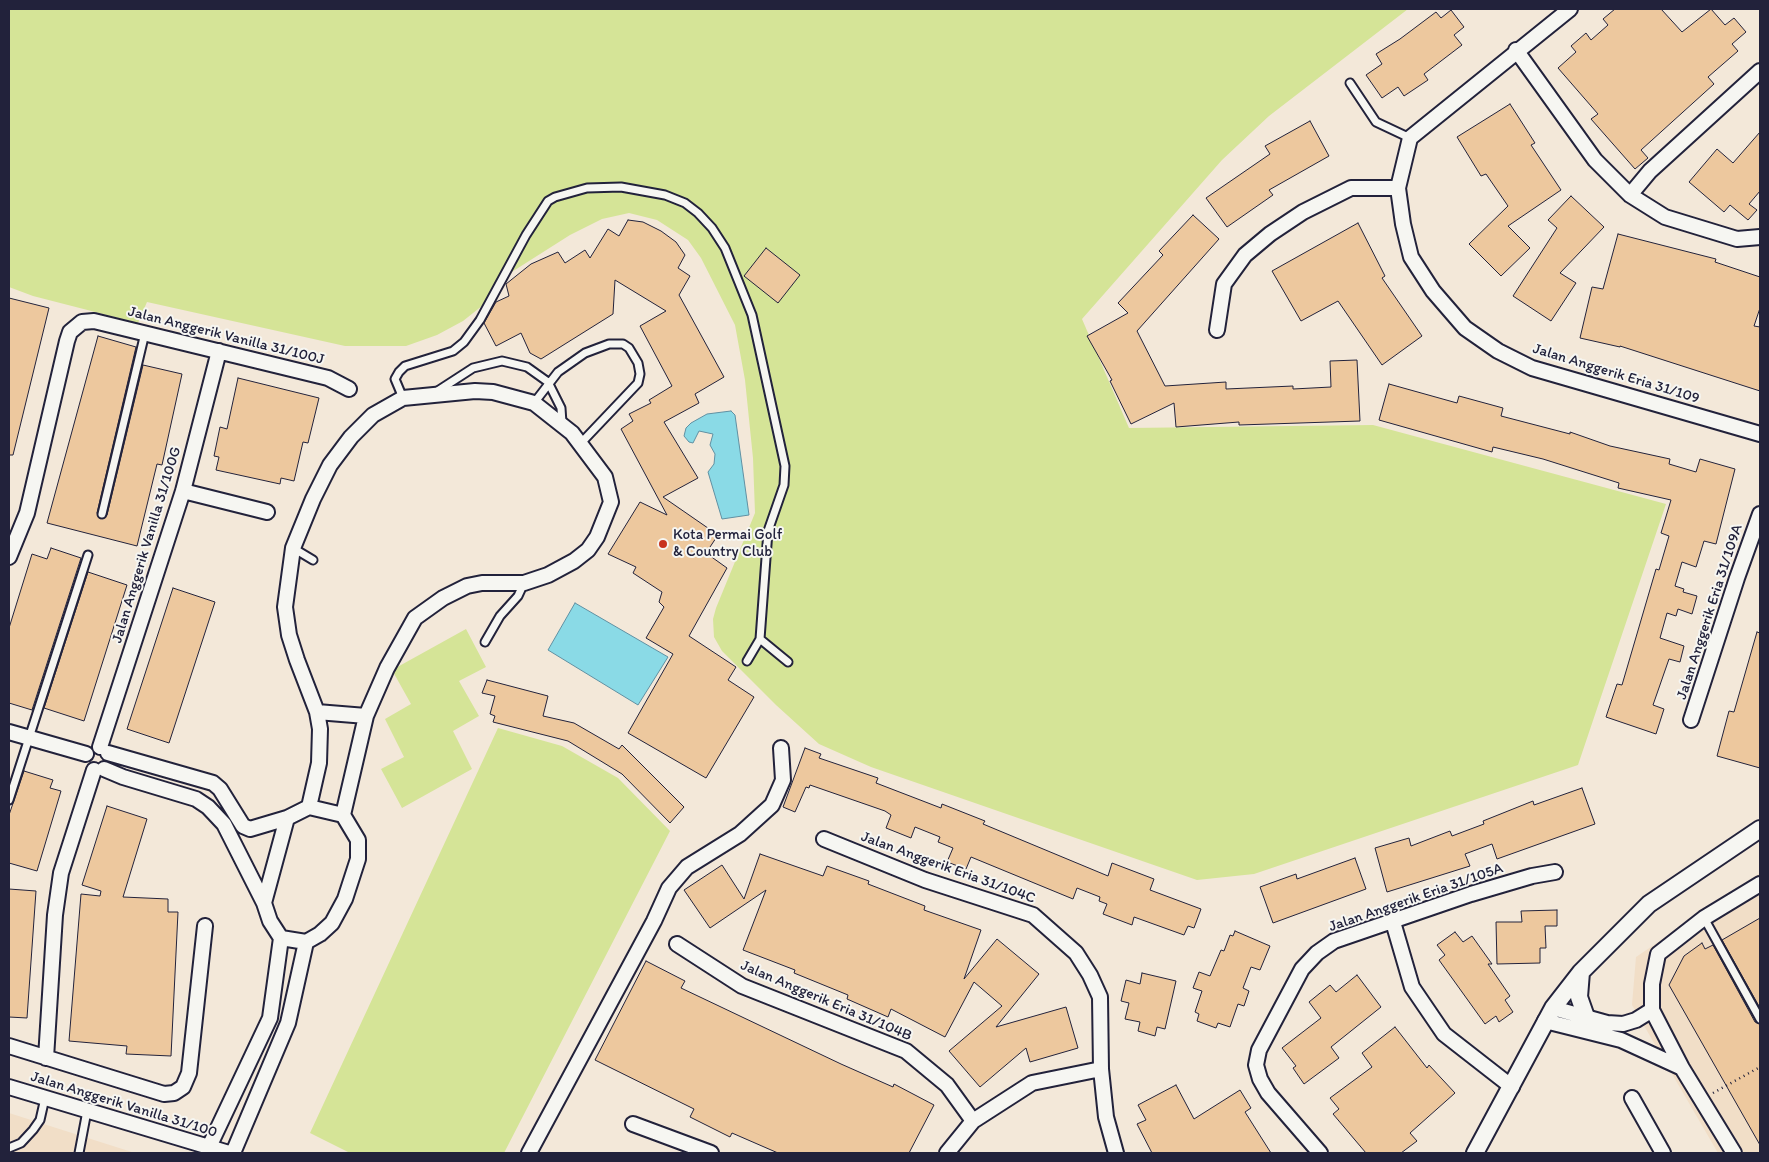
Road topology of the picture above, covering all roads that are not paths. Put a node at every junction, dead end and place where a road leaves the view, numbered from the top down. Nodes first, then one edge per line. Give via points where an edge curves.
1 (1570, 9) edge
2 (1516, 50) junction
3 (1760, 72) edge
4 (1350, 83) dead end
5 (1410, 138) junction
6 (1398, 188) junction
7 (1630, 195) junction
8 (1760, 237) edge
9 (1217, 330) dead end
10 (145, 333) junction
11 (219, 351) junction
12 (548, 382) junction
13 (349, 389) dead end
14 (432, 395) junction
15 (403, 398) junction
16 (534, 402) junction
17 (562, 423) junction
18 (1760, 434) edge
19 (581, 443) junction
20 (183, 491) junction
21 (267, 512) dead end
22 (102, 514) dead end
23 (1760, 514) edge
24 (293, 548) junction
25 (88, 554) dead end
26 (9, 557) edge
27 (313, 560) dead end
28 (524, 583) junction
29 (760, 639) junction
30 (485, 642) dead end
31 (747, 661) dead end
32 (788, 662) dead end
33 (317, 712) junction
34 (366, 716) junction
35 (1691, 720) dead end
36 (9, 732) edge
37 (28, 737) junction
38 (781, 748) dead end
39 (104, 750) junction
40 (86, 754) junction
41 (99, 769) junction
42 (169, 770) junction
43 (164, 789) junction
44 (9, 800) edge
45 (310, 807) junction
46 (344, 815) junction
47 (287, 818) junction
48 (1760, 830) edge
49 (1760, 839) edge
50 (824, 840) dead end
51 (1737, 846) junction
52 (1555, 872) dead end
53 (1760, 884) edge
54 (264, 903) junction
55 (1704, 918) junction
56 (1393, 922) junction
57 (205, 926) dead end
58 (280, 938) junction
59 (306, 942) junction
60 (677, 944) dead end
61 (1581, 972) junction
62 (1652, 1010) junction
63 (1549, 1014) junction
64 (1586, 1017) junction
65 (1760, 1019) edge
66 (9, 1046) edge
67 (46, 1058) junction
68 (1682, 1068) junction
69 (1101, 1069) junction
70 (9, 1087) edge
71 (1512, 1087) junction
72 (45, 1098) junction
73 (1632, 1098) dead end
74 (87, 1112) junction
75 (973, 1122) junction
76 (633, 1124) dead end
77 (209, 1146) junction
78 (9, 1148) edge
79 (79, 1153) edge
80 (231, 1153) edge
81 (529, 1153) edge
82 (711, 1153) edge
83 (947, 1153) edge
84 (1116, 1153) edge
85 (1320, 1153) edge
86 (1475, 1153) edge
87 (1663, 1153) edge
88 (1734, 1153) edge

1 - 2 street
2 - 5 street
2 - 7 street via 1595,160
3 - 7 street via 1650,171
4 - 5 lane via 1376,122
5 - 6 street, Jalan Anggerik Eria 31/109
6 - 9 street via 1351,188 1303,212 1270,234 1245,255 1224,284
6 - 18 street, Jalan Anggerik Eria 31/109 via 1411,257 1433,291 1465,328 1498,351 1532,368
7 - 8 street via 1665,217 1737,239
10 - 11 street, Jalan Anggerik Vanilla 31/100J
10 - 22 lane
10 - 26 street, Jalan Anggerik Vanilla 31/100J via 94,321 82,322 70,332 27,512
11 - 13 street, Jalan Anggerik Vanilla 31/100J via 328,378
11 - 20 street, Jalan Anggerik Vanilla 31/100G
12 - 14 lane via 527,367 502,361 473,368
12 - 16 lane
12 - 17 lane via 561,408
12 - 19 lane via 585,353 609,344 623,344 635,357 640,374 638,383
14 - 15 street
14 - 16 street via 493,392
15 - 24 street via 373,415 330,465
15 - 29 lane via 395,379 400,372 405,366 453,351 464,342 548,201 566,192 622,187 665,195 685,203 712,228 725,248 742,288 757,334 785,466 784,486 768,531
16 - 17 street
17 - 19 street
19 - 28 street via 605,477 611,502 606,516 588,550 574,561
20 - 21 street
20 - 39 street, Jalan Anggerik Vanilla 31/100G
23 - 35 street, Jalan Anggerik Eria 31/109A
24 - 27 lane
24 - 33 street via 285,607 289,635
25 - 37 lane
28 - 30 lane
28 - 34 street via 467,586 415,618 387,668
29 - 31 lane
29 - 32 lane
33 - 34 street
33 - 45 street via 320,763
34 - 46 street
36 - 37 street
37 - 40 street
37 - 44 lane
38 - 81 street via 783,780 772,804 740,834 687,867 669,888
39 - 40 street via 95,747
39 - 41 street via 109,761
39 - 42 street
40 - 41 street via 88,767
41 - 43 street
41 - 67 street via 61,873 55,915
42 - 43 street
42 - 47 street via 213,783 243,826 250,829
43 - 54 street via 196,799 215,813 224,824
45 - 46 street
45 - 47 street
46 - 59 street via 358,840 358,860 345,899 332,923
47 - 54 street
48 - 51 street
49 - 51 street
50 - 69 street, Jalan Anggerik Eria 31/104C via 925,880 1032,915 1056,933 1076,953 1100,997
51 - 61 street via 1649,904
52 - 56 street, Jalan Anggerik Eria 31/105A via 1470,894
53 - 55 street
54 - 58 street
55 - 62 street via 1658,954 1652,984
55 - 65 lane
56 - 71 street via 1412,987 1444,1034
56 - 85 street, Jalan Anggerik Eria 31/105A via 1334,941 1317,953 1302,968 1259,1050 1256,1065 1260,1079
57 - 67 street via 189,1073 183,1087 164,1094
58 - 59 street
58 - 77 street via 270,1018
59 - 80 street via 288,1023
60 - 75 street, Jalan Anggerik Eria 31/104B via 742,986 906,1051 947,1085
61 - 63 street
61 - 64 street via 1579,997
62 - 64 street via 1623,1024
62 - 68 street
63 - 64 street
63 - 68 street via 1621,1040
63 - 71 street
66 - 67 street
68 - 88 street
69 - 75 street via 1032,1083
69 - 84 street, Jalan Anggerik Eria 31/104C via 1106,1117
70 - 72 street, Jalan Anggerik Vanilla 31/100
71 - 86 street
72 - 74 street, Jalan Anggerik Vanilla 31/100
72 - 78 lane via 40,1120 33,1130 21,1143
73 - 87 street
74 - 77 street, Jalan Anggerik Vanilla 31/100
74 - 79 lane
75 - 83 street
76 - 82 street
77 - 80 street, Jalan Anggerik Vanilla 31/100

